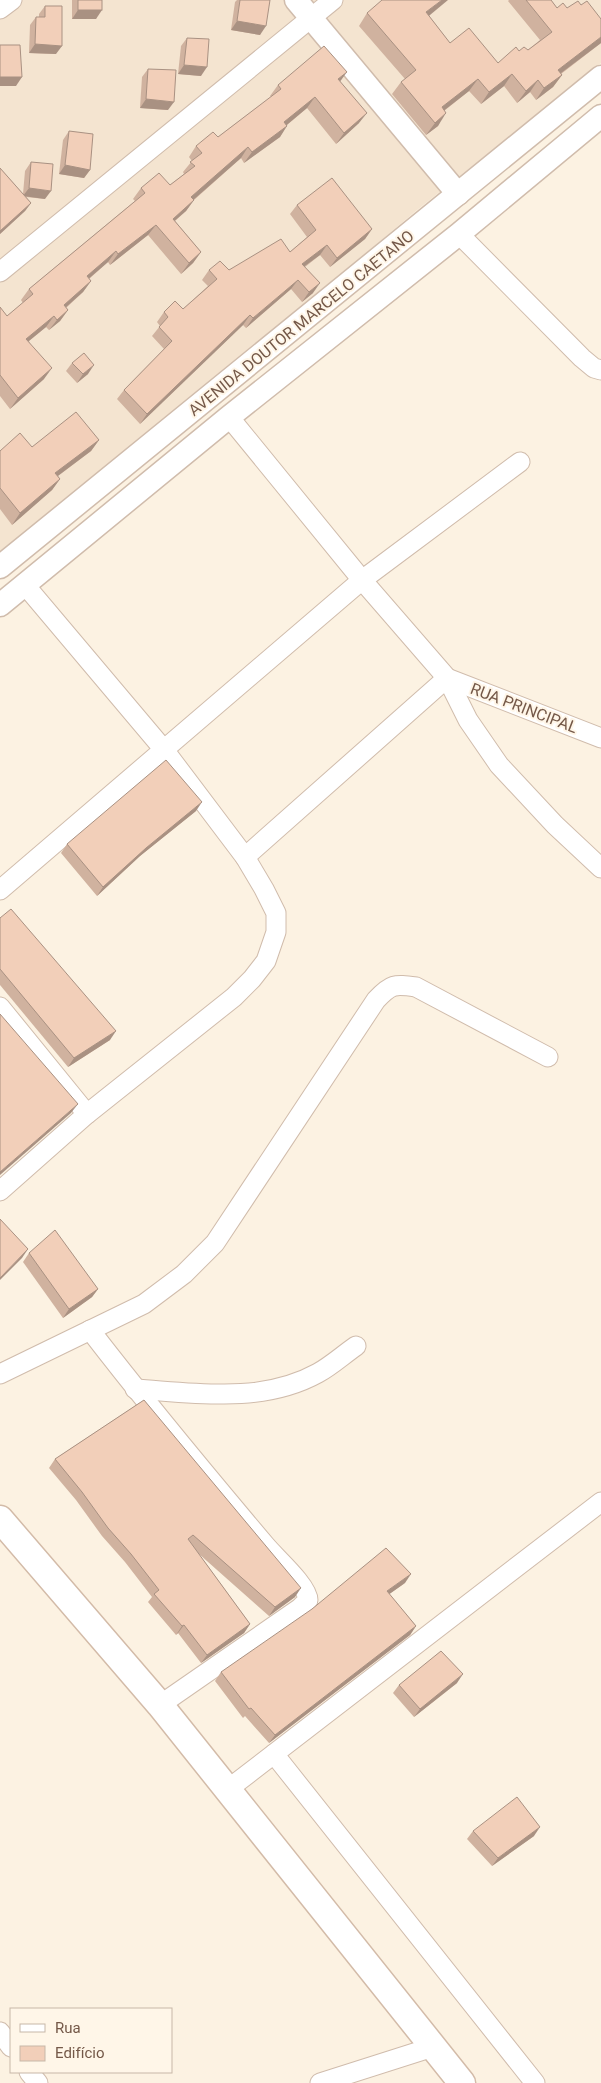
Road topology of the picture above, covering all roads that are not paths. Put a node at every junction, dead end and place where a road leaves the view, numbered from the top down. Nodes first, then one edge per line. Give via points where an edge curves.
1 (12, 0) edge
2 (296, 0) edge
3 (333, 0) edge
4 (0, 10) edge
5 (311, 18) junction
6 (601, 78) edge
7 (601, 116) edge
8 (458, 194) junction
9 (459, 234) junction
10 (0, 272) edge
11 (601, 370) edge
12 (229, 417) junction
13 (520, 462) dead end
14 (2, 562) edge
15 (362, 580) junction
16 (25, 585) junction
17 (0, 604) edge
18 (447, 678) junction
19 (601, 738) edge
20 (164, 751) junction
21 (245, 857) junction
22 (601, 868) edge
23 (0, 890) edge
24 (0, 1007) edge
25 (548, 1057) dead end
26 (88, 1114) junction
27 (0, 1191) edge
28 (90, 1330) junction
29 (356, 1346) dead end
30 (0, 1374) edge
31 (136, 1388) junction
32 (601, 1502) edge
33 (0, 1519) edge
34 (160, 1705) junction
35 (274, 1754) junction
36 (227, 1790) junction
37 (0, 2032) edge
38 (10, 2046) edge
39 (433, 2047) junction
40 (30, 2073) edge
41 (38, 2083) edge
42 (320, 2083) edge
43 (462, 2083) edge
44 (535, 2083) edge

1 - 4 street
2 - 5 street
3 - 5 street
5 - 8 street
5 - 10 street
6 - 8 street, AVENIDA DOUTOR MARCELO CAETANO
7 - 9 street, AVENIDA DOUTOR MARCELO CAETANO
8 - 14 street, AVENIDA DOUTOR MARCELO CAETANO
9 - 11 street via 582,358
9 - 12 street, AVENIDA DOUTOR MARCELO CAETANO
12 - 15 street
12 - 16 street, AVENIDA DOUTOR MARCELO CAETANO
13 - 15 street
14 - 16 street
15 - 18 street
15 - 20 street
16 - 17 street, AVENIDA DOUTOR MARCELO CAETANO
16 - 20 street
18 - 19 street, RUA PRINCIPAL
18 - 21 street
18 - 22 street via 468,720 499,765
20 - 21 street
20 - 23 street
21 - 26 street via 276,913 276,932 266,961 234,997
24 - 26 street
25 - 28 street via 416,988 400,985 387,988 215,1243 184,1274 144,1304
26 - 27 street
28 - 30 street
28 - 31 street
29 - 31 street via 318,1373 284,1387 230,1396
31 - 34 street via 308,1596 300,1608
32 - 35 street
33 - 34 main road
34 - 36 main road
35 - 36 street
35 - 44 street
36 - 39 main road
37 - 38 street
39 - 42 street
39 - 43 main road
40 - 41 street

